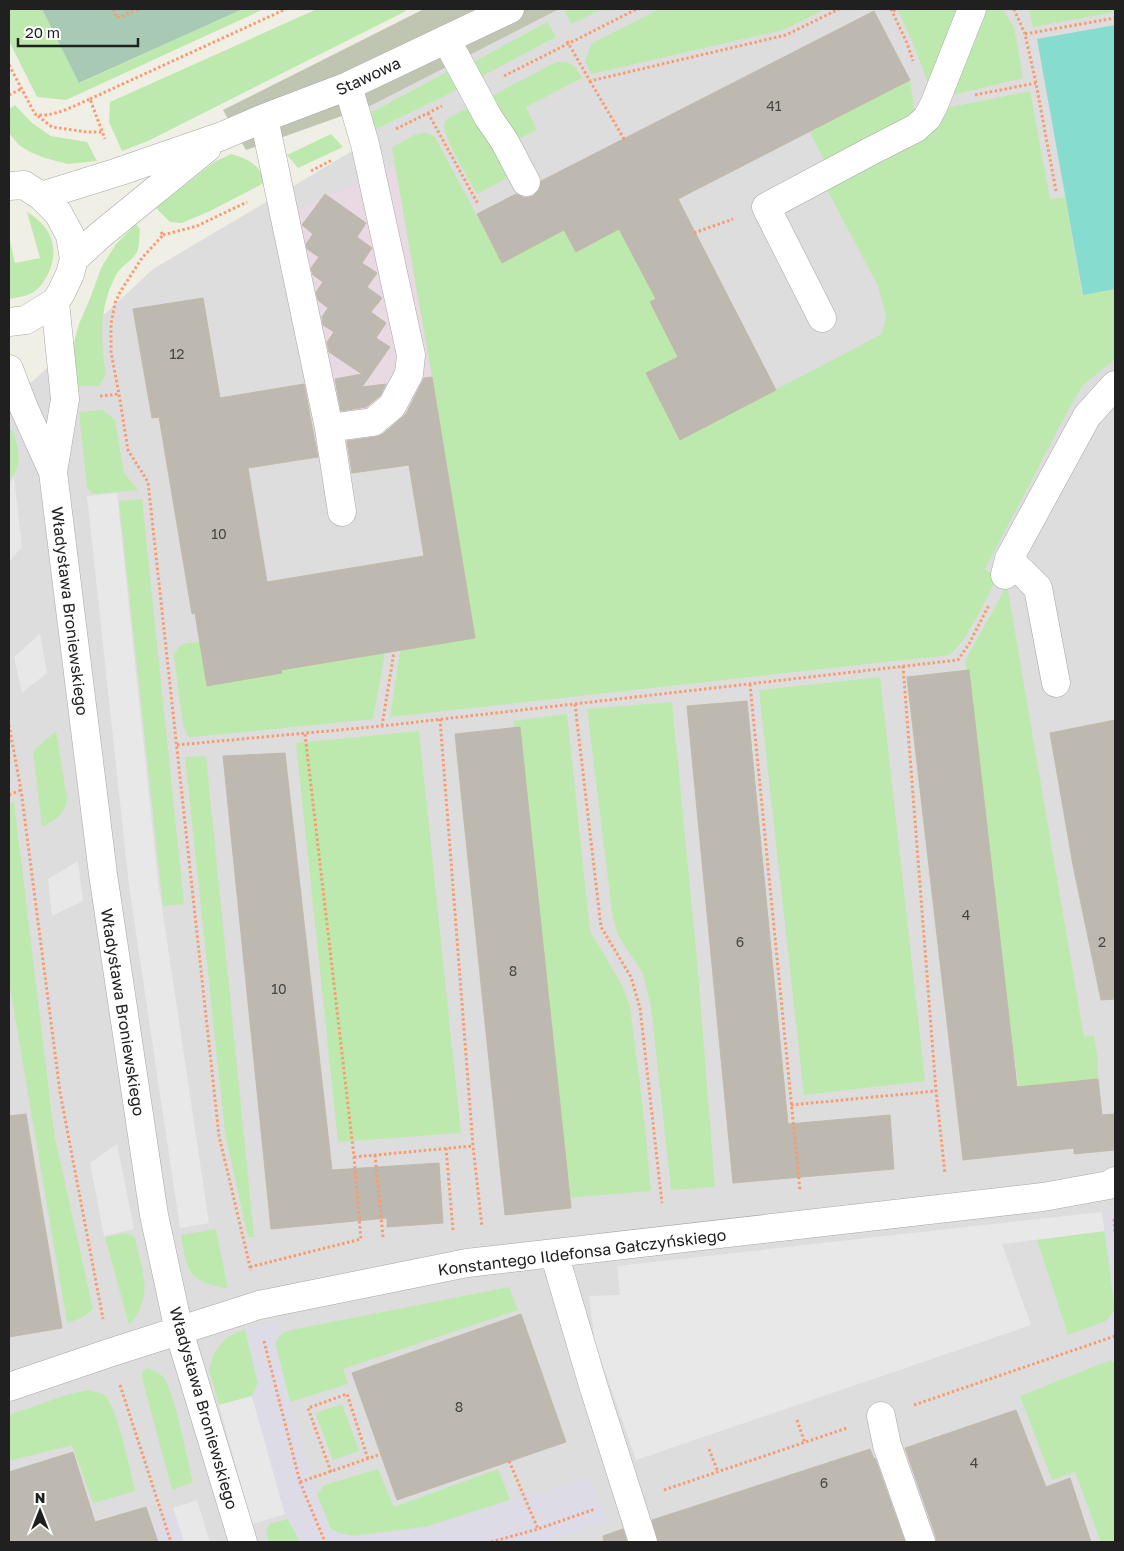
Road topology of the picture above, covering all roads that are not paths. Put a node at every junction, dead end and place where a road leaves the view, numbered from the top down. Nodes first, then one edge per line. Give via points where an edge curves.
1 (510, 9) edge
2 (972, 9) edge
3 (446, 40) junction
4 (348, 86) junction
5 (264, 118) junction
6 (222, 136) junction
7 (526, 182) dead end
8 (21, 183) edge
9 (74, 259) junction
10 (55, 302) junction
11 (822, 318) dead end
12 (9, 322) edge
13 (9, 369) edge
14 (1115, 385) edge
15 (329, 428) junction
16 (53, 472) junction
17 (342, 512) dead end
18 (1056, 683) dead end
19 (1112, 1183) edge
20 (554, 1253) junction
21 (179, 1332) junction
22 (9, 1387) edge
23 (881, 1416) road end
24 (243, 1542) edge
25 (643, 1542) edge
26 (921, 1542) edge

1 - 3 street, Stawowa
2 - 11 street via 927,118 916,128 766,207
3 - 4 street, Stawowa
3 - 7 street
4 - 5 street, Stawowa
4 - 15 street via 365,144 411,355 409,374 392,406 373,422
5 - 6 street, Stawowa
5 - 15 street
6 - 8 street, Stawowa via 118,172
6 - 9 street, Stawowa
8 - 9 street via 58,213 70,235
9 - 10 street
10 - 12 street via 26,320
10 - 16 street, Władysława Broniewskiego via 65,399
13 - 16 street, Władysława Broniewskiego
14 - 18 street via 1087,416 1007,567 1038,588
15 - 17 street
16 - 21 street, Władysława Broniewskiego via 103,874 154,1215
19 - 20 street, Konstantego Ildefonsa Gałczyńskiego via 1043,1197
20 - 21 street, Konstantego Ildefonsa Gałczyńskiego via 467,1263 259,1306
20 - 25 street
21 - 22 street, Konstantego Ildefonsa Gałczyńskiego
21 - 24 street, Władysława Broniewskiego
23 - 26 street via 887,1445

